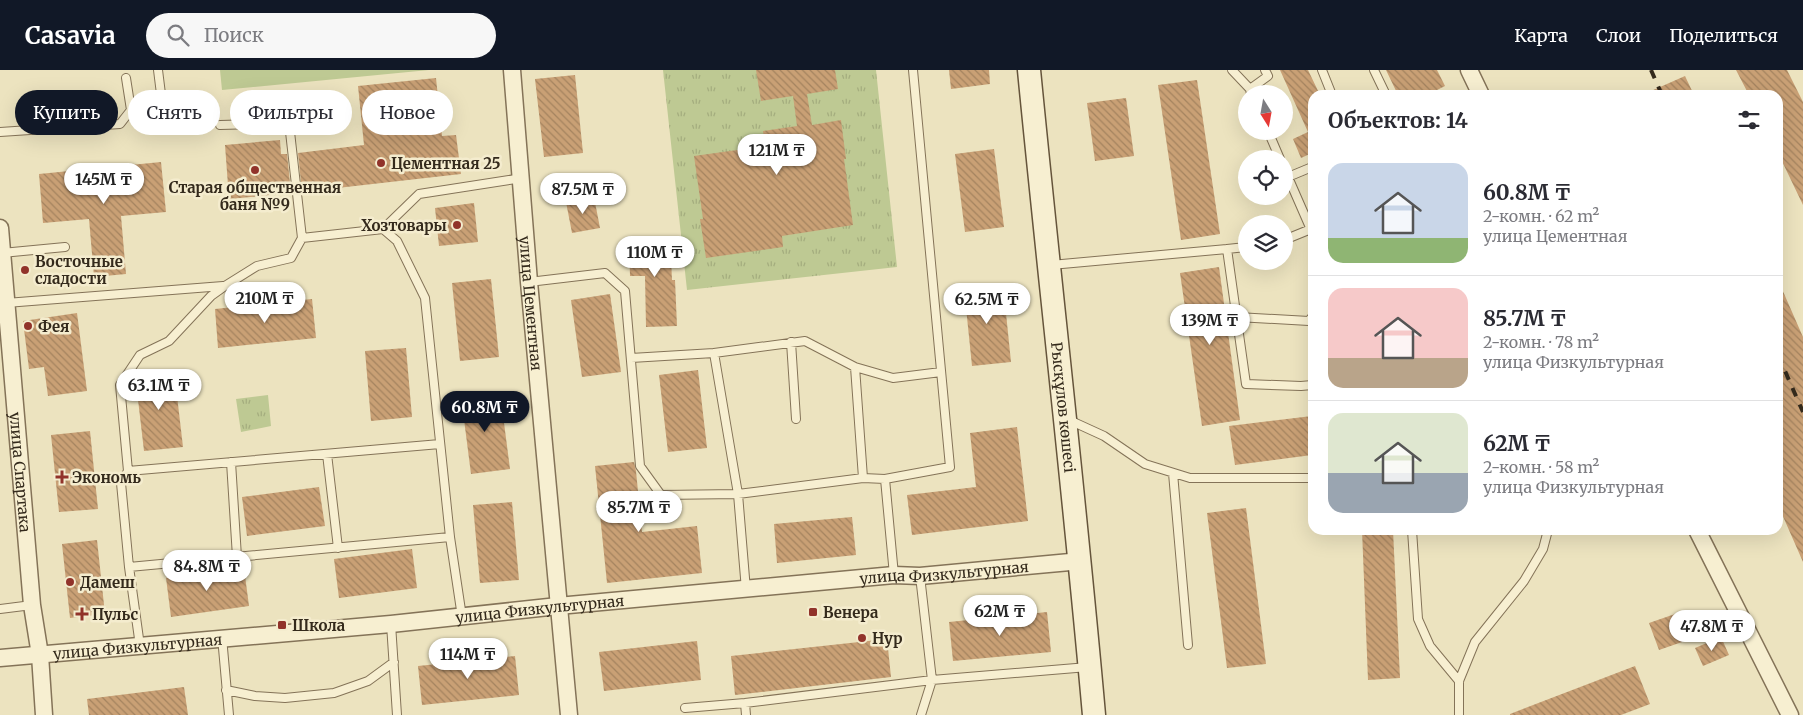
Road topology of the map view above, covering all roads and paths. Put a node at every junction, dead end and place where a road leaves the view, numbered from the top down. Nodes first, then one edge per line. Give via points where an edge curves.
1 (158, 70) edge
2 (512, 70) edge
3 (913, 70) edge
4 (1029, 70) edge
5 (1232, 70) edge
6 (1265, 70) edge
7 (1322, 70) edge
8 (1374, 70) edge
9 (1469, 70) edge
10 (126, 78) dead end
11 (1244, 85) edge
12 (1258, 85) edge
13 (160, 90) edge
14 (1330, 90) edge
15 (1384, 90) edge
16 (1479, 90) edge
17 (220, 125) dead end
18 (0, 132) edge
19 (1308, 169) edge
20 (1293, 175) edge
21 (522, 178) junction
22 (1293, 188) edge
23 (1308, 221) edge
24 (0, 228) edge
25 (382, 229) junction
26 (1308, 231) edge
27 (1293, 237) edge
28 (302, 238) junction
29 (64, 247) dead end
30 (1238, 248) edge
31 (1227, 249) junction
32 (2, 253) junction
33 (1048, 266) junction
34 (529, 282) junction
35 (226, 286) junction
36 (6, 303) junction
37 (1236, 317) junction
38 (1308, 321) edge
39 (791, 342) junction
40 (5, 344) edge
41 (714, 353) junction
42 (631, 358) junction
43 (855, 367) junction
44 (941, 372) junction
45 (1308, 385) edge
46 (1064, 418) junction
47 (796, 419) dead end
48 (440, 444) junction
49 (328, 454) junction
50 (231, 462) junction
51 (128, 471) junction
52 (1173, 473) junction
53 (863, 478) junction
54 (1308, 478) edge
55 (886, 479) junction
56 (738, 494) junction
57 (1412, 535) edge
58 (1547, 535) edge
59 (1700, 535) edge
60 (450, 537) junction
61 (338, 548) junction
62 (237, 557) junction
63 (1081, 561) junction
64 (129, 567) junction
65 (894, 575) junction
66 (920, 576) junction
67 (746, 590) junction
68 (32, 605) junction
69 (558, 606) junction
70 (0, 610) edge
71 (462, 616) junction
72 (392, 624) junction
73 (222, 638) junction
74 (1188, 645) dead end
75 (140, 646) junction
76 (40, 655) junction
77 (0, 658) edge
78 (394, 662) junction
79 (1090, 666) junction
80 (932, 680) junction
81 (1459, 682) junction
82 (226, 690) junction
83 (745, 703) junction
84 (685, 708) dead end
85 (44, 715) edge
86 (229, 715) edge
87 (397, 715) edge
88 (569, 715) edge
89 (746, 715) edge
90 (921, 715) edge
91 (1094, 715) edge
92 (1459, 715) edge
93 (1790, 715) edge

1 - 13 lane
2 - 21 street, улица Цементная
3 - 44 lane
4 - 33 street, Рысқұлов көшесі
5 - 11 lane
6 - 12 lane via 1268,76
7 - 14 lane
8 - 15 lane
9 - 16 street
10 - 18 lane via 131,110 120,124
17 - 28 lane via 289,124
19 - 20 lane
21 - 25 lane via 419,194
21 - 34 street, улица Цементная
22 - 23 lane
24 - 32 street, улица Спартака
25 - 28 lane
25 - 48 lane via 397,241 426,298
26 - 27 lane
28 - 35 lane via 292,258 257,266
29 - 32 lane
30 - 31 lane
31 - 33 lane
31 - 37 lane
32 - 36 street, улица Спартака
33 - 46 street, Рысқұлов көшесі
34 - 42 lane via 605,273 625,291
34 - 69 street, улица Цементная
35 - 36 lane
35 - 51 lane via 211,296 169,341 140,355 120,385
36 - 40 street, улица Спартака
37 - 38 lane
37 - 45 lane via 1246,384
39 - 41 lane
39 - 43 lane via 805,341
39 - 47 lane
40 - 68 street, улица Спартака
41 - 42 lane
41 - 56 lane
42 - 56 lane via 640,466 661,495
43 - 44 lane via 893,378
43 - 53 lane
44 - 55 lane via 950,467
46 - 52 lane via 1104,436 1145,464
46 - 63 street, Рысқұлов көшесі
48 - 49 lane
48 - 60 lane
49 - 50 lane
49 - 61 lane
50 - 51 lane
50 - 62 lane
51 - 64 lane via 121,483
52 - 54 lane via 1190,478
52 - 74 lane
53 - 55 lane
53 - 56 lane
55 - 65 lane
56 - 67 lane
57 - 81 lane via 1418,619 1430,646
58 - 81 lane via 1543,549 1524,581 1475,642
59 - 93 street
60 - 61 lane
60 - 71 lane
61 - 62 lane
62 - 64 lane
63 - 66 street, улица Физкультурная
63 - 79 street, Рысқұлов көшесі
64 - 75 lane
65 - 66 street, улица Физкультурная
65 - 67 street, улица Физкультурная
66 - 80 lane
67 - 69 street, улица Физкультурная
68 - 70 lane
68 - 76 street, улица Спартака
69 - 71 street, улица Физкультурная
69 - 88 street, улица Цементная
71 - 72 street, улица Физкультурная
72 - 73 street, улица Физкультурная
72 - 78 lane
73 - 75 street, улица Физкультурная
73 - 82 lane
75 - 76 street, улица Физкультурная
76 - 77 street, улица Физкультурная
76 - 85 street, улица Спартака
78 - 82 lane via 368,681 334,693 284,698
78 - 87 lane
79 - 80 lane
79 - 91 street, Рысқұлов көшесі
80 - 83 lane
80 - 90 lane
81 - 92 lane
82 - 86 lane
83 - 84 lane
83 - 89 lane

